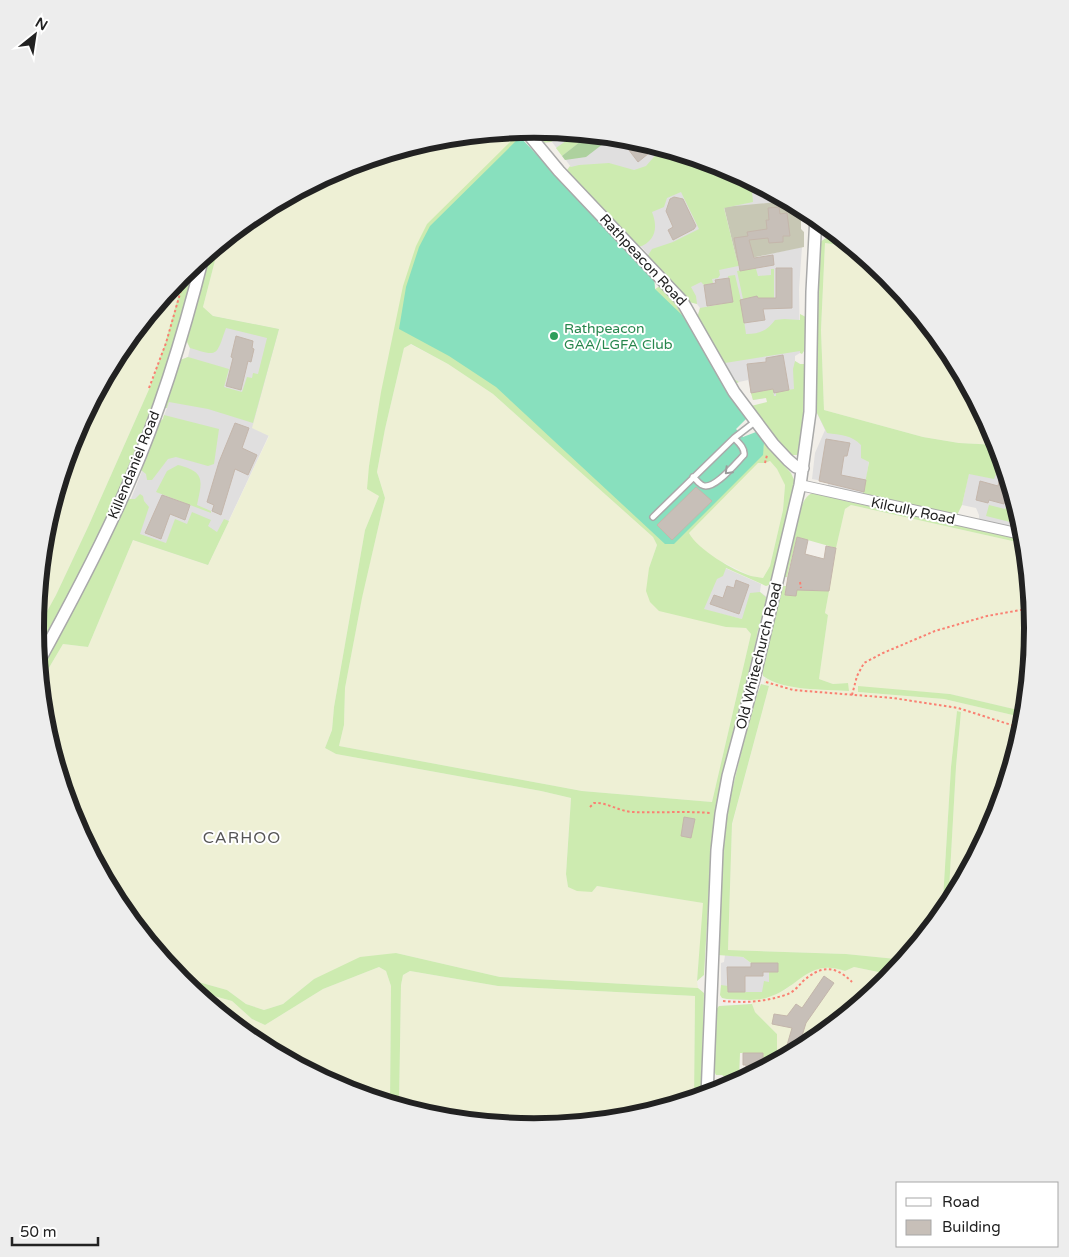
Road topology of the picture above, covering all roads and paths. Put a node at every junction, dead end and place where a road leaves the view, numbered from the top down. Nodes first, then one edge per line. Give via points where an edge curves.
1 (532, 138) edge
2 (815, 226) edge
3 (815, 233) junction
4 (828, 235) edge
5 (200, 270) edge
6 (183, 286) edge
7 (149, 388) dead end
8 (756, 421) junction
9 (734, 438) junction
10 (803, 468) junction
11 (693, 477) junction
12 (800, 485) junction
13 (653, 516) dead end
14 (1016, 533) edge
15 (800, 582) dead end
16 (801, 588) dead end
17 (1024, 609) edge
18 (45, 650) edge
19 (764, 681) dead end
20 (852, 695) junction
21 (1015, 726) edge
22 (590, 807) dead end
23 (710, 812) dead end
24 (852, 982) dead end
25 (728, 1002) dead end
26 (707, 1087) edge

1 - 8 street, Rathpeacon Road via 682,301 734,392
2 - 3 street, Old Whitechurch Road
3 - 4 path
3 - 10 street, Old Whitechurch Road via 810,412
5 - 18 street, Killendaniel Road via 170,372 130,479 91,563
6 - 7 path
8 - 9 lane
8 - 10 street, Rathpeacon Road via 788,460
9 - 11 lane
9 -> 11 lane via 742,447 744,456 715,484 702,486
10 - 12 street, Old Whitechurch Road
11 - 13 lane
12 - 14 street, Kilcully Road
12 - 26 street, Old Whitechurch Road via 721,814
15 - 16 path
17 - 20 path via 935,631 883,652 864,663
19 - 20 path via 793,690
20 - 21 path via 958,708
22 - 23 path via 601,802 631,812
24 - 25 path via 840,973 824,969 814,972 791,994 768,1001

